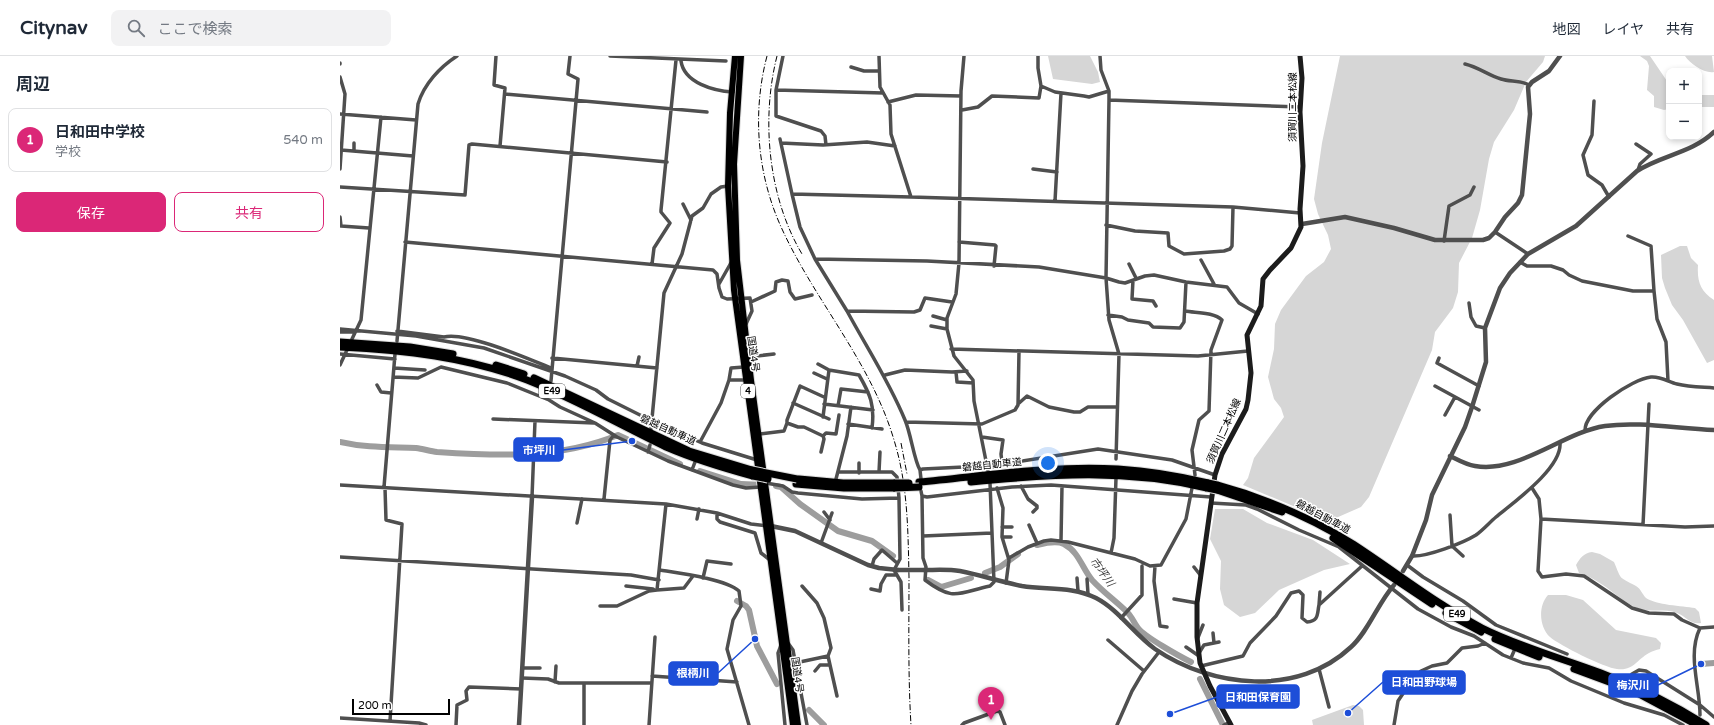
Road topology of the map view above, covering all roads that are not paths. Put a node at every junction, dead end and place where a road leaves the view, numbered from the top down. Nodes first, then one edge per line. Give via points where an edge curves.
1 (456, 56) edge
2 (496, 56) edge
3 (570, 56) edge
4 (610, 56) edge
5 (735, 56) edge
6 (741, 56) edge
7 (783, 56) edge
8 (879, 56) edge
9 (964, 56) edge
10 (1038, 56) edge
11 (1100, 56) edge
12 (1300, 56) edge
13 (1560, 56) edge
14 (640, 57) edge
15 (679, 61) junction
16 (726, 62) dead end
17 (1465, 64) dead end
18 (851, 67) dead end
19 (879, 71) junction
20 (340, 76) edge
21 (1529, 85) junction
22 (1041, 86) junction
23 (776, 90) junction
24 (1109, 91) junction
25 (734, 92) junction
26 (883, 93) junction
27 (1061, 93) junction
28 (505, 94) junction
29 (961, 96) junction
30 (576, 101) junction
31 (1594, 101) dead end
32 (888, 102) junction
33 (1109, 102) junction
34 (1300, 107) junction
35 (672, 109) junction
36 (962, 110) junction
37 (707, 112) dead end
38 (341, 114) edge
39 (381, 117) junction
40 (416, 120) junction
41 (1714, 132) edge
42 (354, 143) dead end
43 (1636, 144) dead end
44 (826, 145) junction
45 (500, 146) junction
46 (895, 146) junction
47 (341, 150) edge
48 (354, 151) junction
49 (377, 153) junction
50 (571, 153) junction
51 (413, 156) junction
52 (667, 162) junction
53 (340, 169) edge
54 (1033, 169) dead end
55 (1638, 170) junction
56 (1057, 172) junction
57 (728, 186) junction
58 (340, 187) edge
59 (1474, 187) dead end
60 (373, 190) junction
61 (410, 192) junction
62 (792, 194) junction
63 (911, 197) junction
64 (1610, 197) junction
65 (959, 198) junction
66 (1055, 201) junction
67 (1106, 203) junction
68 (683, 204) dead end
69 (1233, 207) junction
70 (1300, 213) junction
71 (340, 217) edge
72 (691, 220) junction
73 (1302, 224) junction
74 (1106, 225) junction
75 (369, 228) junction
76 (1495, 232) junction
77 (1628, 236) dead end
78 (1444, 241) junction
79 (405, 242) junction
80 (959, 242) junction
81 (1528, 254) junction
82 (562, 256) junction
83 (815, 259) junction
84 (1201, 260) dead end
85 (732, 261) junction
86 (1520, 262) junction
87 (959, 263) junction
88 (652, 264) junction
89 (1129, 264) dead end
90 (994, 266) junction
91 (676, 268) junction
92 (1106, 278) junction
93 (1134, 279) junction
94 (1186, 282) junction
95 (1214, 284) junction
96 (719, 286) junction
97 (1654, 291) junction
98 (812, 295) dead end
99 (738, 299) junction
100 (751, 302) junction
101 (952, 302) junction
102 (1469, 303) dead end
103 (1156, 306) dead end
104 (847, 311) junction
105 (1185, 311) junction
106 (1258, 314) junction
107 (1108, 315) junction
108 (933, 316) dead end
109 (947, 320) junction
110 (931, 326) dead end
111 (744, 327) junction
112 (1485, 328) junction
113 (340, 329) edge
114 (947, 329) junction
115 (340, 332) edge
116 (356, 332) junction
117 (397, 332) junction
118 (352, 339) dead end
119 (397, 341) dead end
120 (340, 342) edge
121 (340, 347) edge
122 (951, 349) junction
123 (347, 350) dead end
124 (1019, 351) junction
125 (1248, 351) junction
126 (395, 354) dead end
127 (774, 354) dead end
128 (1119, 354) junction
129 (340, 355) edge
130 (345, 355) junction
131 (1210, 355) junction
132 (639, 357) dead end
133 (748, 357) junction
134 (552, 358) junction
135 (1439, 358) dead end
136 (395, 359) junction
137 (818, 364) dead end
138 (340, 365) edge
139 (637, 366) junction
140 (744, 367) junction
141 (394, 368) junction
142 (657, 368) junction
143 (425, 370) dead end
144 (552, 370) junction
145 (828, 370) junction
146 (967, 371) junction
147 (956, 372) junction
148 (814, 373) dead end
149 (885, 375) junction
150 (393, 377) junction
151 (827, 379) junction
152 (729, 380) junction
153 (746, 380) junction
154 (551, 381) dead end
155 (1668, 381) junction
156 (974, 383) junction
157 (377, 385) dead end
158 (1435, 386) dead end
159 (1479, 386) junction
160 (1714, 388) edge
161 (868, 392) junction
162 (391, 393) junction
163 (824, 397) junction
164 (1455, 397) junction
165 (793, 403) junction
166 (824, 404) junction
167 (1649, 404) dead end
168 (1018, 405) junction
169 (838, 406) junction
170 (1472, 406) junction
171 (851, 407) junction
172 (1118, 407) junction
173 (873, 410) junction
174 (1479, 410) dead end
175 (839, 415) dead end
176 (1445, 415) dead end
177 (823, 417) junction
178 (493, 418) dead end
179 (828, 419) dead end
180 (535, 421) junction
181 (652, 421) junction
182 (906, 422) junction
183 (595, 423) junction
184 (787, 423) junction
185 (848, 424) junction
186 (979, 424) junction
187 (1648, 426) junction
188 (872, 428) junction
189 (651, 429) dead end
190 (882, 429) dead end
191 (1714, 430) edge
192 (1585, 431) junction
193 (759, 434) junction
194 (614, 435) junction
195 (823, 436) junction
196 (982, 437) junction
197 (701, 443) junction
198 (1560, 443) junction
199 (650, 445) dead end
200 (700, 449) dead end
201 (648, 452) junction
202 (821, 452) dead end
203 (880, 452) dead end
204 (1117, 452) junction
205 (1450, 456) junction
206 (1116, 458) dead end
207 (757, 460) junction
208 (695, 462) dead end
209 (1002, 462) junction
210 (859, 463) dead end
211 (987, 464) junction
212 (1195, 468) junction
213 (692, 470) junction
214 (920, 470) junction
215 (988, 471) dead end
216 (838, 472) junction
217 (879, 472) junction
218 (752, 473) junction
219 (859, 473) junction
220 (1194, 475) dead end
221 (1215, 475) junction
222 (1116, 478) dead end
223 (836, 479) dead end
224 (990, 483) dead end
225 (340, 485) edge
226 (763, 485) junction
227 (920, 485) junction
228 (1021, 486) junction
229 (1062, 486) junction
230 (385, 487) junction
231 (1217, 487) junction
232 (997, 488) junction
233 (1192, 488) dead end
234 (1532, 488) junction
235 (990, 489) junction
236 (1116, 489) junction
237 (835, 492) dead end
238 (922, 496) junction
239 (1189, 496) junction
240 (532, 497) junction
241 (835, 497) junction
242 (1211, 497) junction
243 (899, 498) junction
244 (582, 499) junction
245 (604, 500) junction
246 (1211, 503) junction
247 (666, 504) junction
248 (699, 509) junction
249 (824, 512) dead end
250 (1033, 512) dead end
251 (717, 513) junction
252 (832, 513) dead end
253 (1450, 515) dead end
254 (697, 519) dead end
255 (1541, 519) junction
256 (830, 520) junction
257 (577, 523) dead end
258 (1029, 525) dead end
259 (1643, 525) junction
260 (768, 526) junction
261 (1714, 526) edge
262 (1002, 527) junction
263 (1012, 527) dead end
264 (992, 534) junction
265 (923, 536) junction
266 (1002, 537) junction
267 (1011, 538) dead end
268 (1061, 541) junction
269 (821, 543) junction
270 (1037, 543) junction
271 (1452, 546) junction
272 (1111, 553) junction
273 (1412, 556) junction
274 (1463, 556) dead end
275 (340, 557) edge
276 (1009, 558) junction
277 (770, 560) junction
278 (400, 562) junction
279 (897, 563) junction
280 (730, 564) dead end
281 (1407, 565) junction
282 (872, 566) junction
283 (1142, 566) dead end
284 (1155, 566) junction
285 (1362, 566) junction
286 (1194, 567) dead end
287 (528, 569) junction
288 (660, 570) junction
289 (925, 570) junction
290 (1403, 571) dead end
291 (896, 572) junction
292 (693, 576) junction
293 (1201, 576) junction
294 (703, 578) junction
295 (1078, 578) dead end
296 (1087, 579) dead end
297 (658, 580) junction
298 (994, 580) junction
299 (1006, 583) junction
300 (626, 586) dead end
301 (802, 586) dead end
302 (1392, 586) junction
303 (871, 589) dead end
304 (656, 590) junction
305 (1078, 591) junction
306 (1320, 592) dead end
307 (1088, 594) junction
308 (1174, 599) dead end
309 (1197, 603) junction
310 (1319, 605) junction
311 (600, 606) dead end
312 (902, 610) dead end
313 (1121, 618) junction
314 (1203, 625) dead end
315 (1167, 627) dead end
316 (1714, 627) edge
317 (1700, 628) junction
318 (1213, 633) dead end
319 (655, 636) dead end
320 (1108, 640) dead end
321 (1197, 640) junction
322 (1485, 642) junction
323 (785, 644) junction
324 (1186, 647) dead end
325 (1514, 651) dead end
326 (1159, 652) junction
327 (1199, 654) junction
328 (1567, 654) dead end
329 (828, 656) junction
330 (1511, 658) junction
331 (795, 663) junction
332 (830, 665) junction
333 (556, 666) dead end
334 (1201, 666) junction
335 (522, 668) junction
336 (540, 668) dead end
337 (1319, 670) junction
338 (815, 671) dead end
339 (1144, 671) junction
340 (1204, 673) junction
341 (1632, 674) dead end
342 (652, 676) junction
343 (522, 678) junction
344 (555, 682) junction
345 (651, 682) junction
346 (737, 682) junction
347 (584, 683) junction
348 (521, 689) junction
349 (837, 696) dead end
350 (1619, 696) tunnel mouth
351 (1617, 700) junction
352 (1700, 705) junction
353 (1329, 707) dead end
354 (1700, 714) dead end
355 (1714, 717) edge
356 (340, 718) edge
357 (358, 720) junction
358 (390, 722) junction
359 (420, 724) edge
360 (1230, 724) edge
361 (358, 725) edge
362 (426, 725) edge
363 (456, 725) edge
364 (519, 725) edge
365 (584, 725) edge
366 (649, 725) edge
367 (749, 725) edge
368 (784, 725) edge
369 (793, 725) edge
370 (798, 725) edge
371 (807, 725) edge
372 (962, 725) edge
373 (1005, 725) edge
374 (1116, 725) edge
375 (1224, 725) edge
376 (1394, 725) edge
377 (1683, 725) edge
378 (1697, 725) edge
379 (1706, 725) edge

1 - 40 street via 440,70 421,95
2 - 28 street via 494,85 504,86
3 - 30 street via 568,74 578,79
4 - 14 street
5 - 25 highway, 国道4号 / 4
6 - 25 highway, 国道4号 / 4
7 - 23 street
8 - 19 street
9 - 29 street
10 - 22 street
11 - 24 street via 1101,70
12 - 34 main road, 須賀川二本松線
13 - 21 street via 1549,71
14 - 15 street
15 - 16 street
15 - 25 street via 697,83 711,89
15 - 35 street
17 - 21 street via 1500,79
18 - 19 street via 864,71
19 - 26 street
20 - 38 street via 345,94
21 - 76 street via 1527,91 1530,114 1522,195
22 - 27 street
22 - 36 street via 1039,98 992,96 978,107
23 - 26 street
23 - 44 street via 775,115 821,132 825,136
24 - 27 street via 1089,97
24 - 33 street
25 - 57 highway, 国道4号 / 4
25 - 99 highway, 国道4号 / 4
26 - 32 street
27 - 56 street
28 - 30 street
28 - 45 street
29 - 32 street via 916,95
29 - 36 street
30 - 35 street
30 - 50 street
31 - 64 street via 1592,135 1583,157 1588,175 1602,185
32 - 46 street
33 - 34 street
33 - 67 street
34 - 70 main road, 須賀川二本松線 via 1303,178
35 - 37 street
35 - 52 street
36 - 65 street
38 - 39 street
38 - 47 street
39 - 40 street
39 - 49 street
40 - 51 street
41 - 55 street via 1697,145
42 - 48 street
43 - 55 street via 1651,154 1640,164
44 - 46 street via 863,142
44 - 62 street via 780,141
45 - 50 street
45 - 61 street via 469,145 464,195
46 - 63 street
47 - 48 street
47 - 53 street
48 - 49 street
49 - 51 street
49 - 60 street
50 - 52 street
50 - 82 street
51 - 61 street
52 - 88 street via 661,212 670,223 654,248
54 - 56 street
55 - 64 street
56 - 66 street
57 - 72 street via 721,187 711,194 703,208 694,214
57 - 85 highway, 国道4号 / 4
58 - 60 street
59 - 78 street via 1470,195 1449,206
60 - 61 street
60 - 75 street
61 - 79 street
62 - 63 street
62 - 83 street via 800,227
63 - 65 street
64 - 81 street via 1576,226
65 - 66 street
65 - 80 street
66 - 67 street
67 - 69 street
67 - 74 street
68 - 72 street
69 - 70 street
69 - 74 street via 1232,246 1228,250 1184,254 1169,246 1168,233 1135,231
70 - 73 main road, 須賀川二本松線
71 - 75 street via 340,226
72 - 91 street via 686,243
73 - 78 street via 1345,217
73 - 106 main road, 須賀川二本松線 via 1291,248 1264,279
74 - 92 street
75 - 116 street via 361,320
76 - 78 street via 1483,240
76 - 81 street
77 - 97 street via 1651,246
79 - 82 street
79 - 117 street
80 - 87 street
80 - 90 street via 995,245
81 - 86 street
82 - 88 street
82 - 134 street
83 - 87 street
83 - 104 street
84 - 95 street
85 - 96 street
85 - 99 highway, 国道4号 / 4
86 - 97 street via 1528,266 1552,266 1582,281 1633,291
86 - 112 street via 1500,288
87 - 90 street
87 - 101 street via 956,294
88 - 91 street
89 - 93 street
90 - 92 street via 1039,267
91 - 96 street via 715,271
91 - 142 street via 664,293
92 - 93 street via 1123,283
92 - 107 street
93 - 94 street via 1154,275
93 - 103 street via 1132,299 1153,301
94 - 95 street
94 - 105 street
95 - 106 street via 1227,287 1239,303
96 - 99 street via 722,297
97 - 155 street via 1657,319 1666,342
98 - 100 street via 795,299 790,292 788,281 782,280 776,282 775,292
99 - 100 street via 750,298
99 - 111 highway, 国道4号 / 4
99 - 140 highway, 国道4号 / 4
100 - 111 street via 752,311
101 - 104 street via 925,298 920,310 914,312
101 - 109 street
102 - 112 street via 1473,323
104 - 149 street
105 - 107 street via 1184,322 1180,328 1153,326 1122,316
105 - 131 street via 1221,318
106 - 125 main road, 須賀川二本松線 via 1247,335
107 - 128 street
108 - 109 street
109 - 114 street
110 - 114 street
111 - 133 highway, 国道4号 / 4
112 - 159 street via 1487,357
113 - 116 street
114 - 122 street
115 - 116 street
116 - 117 street
116 - 118 street
117 - 119 street
117 - 144 street via 484,348
120 - 218 highway, 磐越自動車道 / E49 via 433,350 509,369 553,386 689,451
121 - 218 highway, 磐越自動車道 / E49 via 410,352 456,359 495,369 552,391 668,447 709,463
122 - 124 street
122 - 146 street
123 - 130 street
124 - 128 street
124 - 168 street
125 - 131 street
125 - 221 main road, 須賀川二本松線 via 1251,373 1247,406 1222,454
126 - 136 street
127 - 133 street
128 - 131 street
128 - 172 street
129 - 130 street
130 - 136 street
130 - 138 street
131 - 212 street via 1208,411 1198,420 1192,450
132 - 139 street
133 - 193 highway, 国道4号 / 4
134 - 139 street
134 - 144 street
135 - 159 street via 1437,363
136 - 141 street
137 - 145 street
139 - 142 street
140 - 152 street via 730,368
140 - 153 highway, 国道4号 / 4
141 - 143 street
141 - 150 street
142 - 181 street
144 - 154 street
144 - 181 street via 596,390 608,399
145 - 151 street
145 - 161 street via 859,375
146 - 147 street
146 - 156 street
147 - 149 street via 905,370
147 - 156 street via 956,382
148 - 151 street
149 - 182 street
150 - 162 street
150 - 183 street via 418,378 441,367 507,383 549,397 560,407
151 - 163 street
152 - 153 street
152 - 197 street
153 - 207 highway, 国道4号 / 4
155 - 160 street
155 - 192 street via 1650,377 1616,392 1589,420
156 - 186 street via 974,401
157 - 162 street via 381,392
158 - 164 street
159 - 170 street
161 - 169 street via 841,389
161 - 173 street
162 - 230 street
163 - 165 street via 800,386
163 - 166 street
164 - 170 street
164 - 176 street
165 - 177 street
165 - 184 street
166 - 169 street
166 - 177 street
167 - 187 street
168 - 172 street via 1027,396 1047,407 1074,412 1080,412 1088,407
168 - 186 street via 1015,410
169 - 171 street
170 - 174 street
170 - 205 street via 1465,427
171 - 173 street
171 - 185 street
172 - 204 street
173 - 188 street
175 - 195 street via 836,434 826,433
177 - 179 street
178 - 180 street
180 - 183 street
180 - 240 street
181 - 189 street
181 - 197 street
182 - 186 street
182 - 214 street
183 - 194 street
184 - 193 street via 784,431
184 - 195 street via 804,427
185 - 188 street
185 - 216 street
186 - 196 street
187 - 191 street
187 - 192 street via 1610,425
187 - 259 street
188 - 190 street
192 - 198 street
193 - 226 highway, 国道4号 / 4
194 - 201 street
194 - 245 street via 610,440
195 - 202 street
196 - 209 street via 1003,440
196 - 211 street
197 - 200 street
197 - 207 street
198 - 205 street via 1535,454 1490,467 1471,465
198 - 234 street via 1560,449 1548,469
199 - 201 street
201 - 213 street
203 - 217 street
204 - 206 street
204 - 209 street via 1098,449 1010,463
204 - 212 street via 1172,460
205 - 273 street via 1432,495 1426,520
207 - 226 highway, 国道4号 / 4
208 - 213 street
209 - 211 street
210 - 219 street
211 - 214 street
211 - 215 street
212 - 220 street
212 - 221 street
213 - 226 street via 746,488
214 - 227 street
216 - 219 street
216 - 223 street
217 - 219 street
217 - 243 street via 894,473 897,477
218 - 227 highway, 磐越自動車道 / E49, bridge via 796,482
221 - 242 main road, 須賀川二本松線
222 - 236 street
224 - 235 street
225 - 230 street
226 - 241 street via 783,486 792,492
226 - 260 highway, 国道4号 / 4
227 - 231 highway, 磐越自動車道 / E49, bridge via 1045,470 1097,468 1160,473
227 - 238 street
228 - 229 street
228 - 232 street
228 - 250 street via 1028,499 1037,506
229 - 236 street
229 - 268 street
230 - 240 street
230 - 278 street via 386,520 402,524
231 - 378 highway, 磐越自動車道 / E49 via 1276,510 1324,533 1433,605 1481,632 1519,650 1632,691
231 - 379 highway, 磐越自動車道 / E49 via 1271,503 1326,528 1435,601 1483,628 1544,654 1634,686
232 - 235 street
232 - 262 street via 1003,508
233 - 239 street
234 - 255 street via 1539,499
234 - 271 street via 1481,531
235 - 238 street
235 - 264 street
236 - 239 street
236 - 272 street
237 - 241 street
238 - 265 street
239 - 242 street
239 - 284 street via 1186,519 1163,564
240 - 244 street
240 - 287 street
241 - 243 street
242 - 246 main road, 須賀川二本松線
243 - 279 street via 900,559
244 - 245 street
244 - 257 street
245 - 247 street
246 - 285 street via 1257,509 1339,547
246 - 293 main road, 須賀川二本松線
247 - 248 street
247 - 288 street
248 - 251 street
248 - 254 street
249 - 256 street
251 - 260 street via 751,524
251 - 277 street via 720,522 755,533 761,553
252 - 256 street
253 - 271 street
255 - 259 street
255 - 317 street via 1538,571 1540,576 1584,576 1632,608 1649,613 1674,614
256 - 269 street
258 - 270 street
259 - 261 street
260 - 269 street via 795,531
260 - 277 highway, 国道4号 / 4
260 - 323 highway, 国道4号 / 4
262 - 263 street
262 - 266 street
264 - 265 street
264 - 298 street
265 - 289 street
266 - 267 street
266 - 276 street
268 - 270 street
268 - 272 street
269 - 282 street
270 - 276 street
271 - 273 street via 1421,556
271 - 274 street
272 - 284 street
273 - 281 street
275 - 278 street
276 - 299 street
277 - 323 highway, 国道4号 / 4
278 - 287 street
278 - 358 street
279 - 282 street via 882,550 874,559
279 - 291 street
280 - 294 street via 706,561
281 - 290 street
281 - 328 street via 1519,638 1542,642
282 - 291 street
283 - 313 street via 1142,594
284 - 315 street via 1154,581 1160,626
285 - 302 street
285 - 310 street
286 - 293 street
287 - 297 street via 631,575
287 - 335 street
288 - 292 street
288 - 297 street
289 - 291 street, bridge
289 - 298 street via 958,570
289 - 298 street via 925,580 948,594 959,594 990,586
291 - 303 street via 886,575 880,591
291 - 312 street via 901,582
292 - 294 street
292 - 304 street via 684,588
293 - 309 main road, 須賀川二本松線
294 - 346 street via 735,588 740,593 741,606 733,620 727,645 727,653
295 - 305 street
296 - 307 street
297 - 304 street
298 - 299 street
299 - 305 street
300 - 304 street
301 - 329 street via 817,603 824,618 831,648
302 - 322 street via 1418,609
302 - 337 street via 1356,642
304 - 311 street via 617,606
305 - 307 street
306 - 310 street
307 - 313 street via 1106,604
308 - 309 street
309 - 321 main road, 須賀川二本松線
310 - 334 street via 1316,618 1304,620 1301,616 1303,594 1298,590 1292,592 1276,616 1250,642 1243,656
313 - 326 street
314 - 321 street
316 - 317 street
317 - 352 street via 1694,651
318 - 327 street via 1216,643 1204,645
319 - 342 street
320 - 339 street
321 - 327 main road, 須賀川二本松線
322 - 330 street
322 - 376 street via 1478,646 1462,648 1447,663 1432,666 1421,672 1398,701
323 - 331 street via 793,650
323 - 368 street via 778,653
323 - 369 highway, 国道4号 / 4
323 - 370 highway, 国道4号 / 4
324 - 327 street
325 - 330 street
326 - 339 street
326 - 340 street
327 - 334 main road, 須賀川二本松線
329 - 331 street
329 - 332 street
330 - 351 street via 1549,668 1571,681
331 - 371 street
332 - 338 street via 820,665
332 - 349 street
333 - 344 street
334 - 340 main road, 須賀川二本松線
335 - 336 street
335 - 343 street
337 - 340 street via 1260,681 1228,680
337 - 353 street
339 - 374 street
340 - 360 main road, 須賀川二本松線
341 - 352 street via 1639,670 1646,671
342 - 345 street
342 - 346 street
343 - 344 street via 548,679
343 - 348 street
344 - 347 street
345 - 347 street
345 - 366 street
346 - 367 street
347 - 365 street
348 - 363 street via 469,687 466,691 467,700 457,705
348 - 364 street
350 - 351 street
351 - 377 street via 1664,715
352 - 354 street
352 - 355 street
356 - 357 street
357 - 358 street
357 - 361 street
358 - 359 street
359 - 362 street
360 - 375 street
372 - 373 street via 998,711

